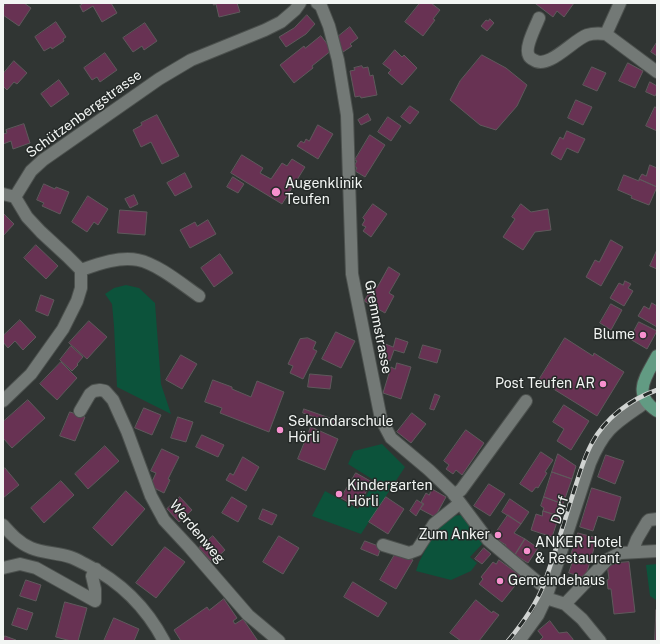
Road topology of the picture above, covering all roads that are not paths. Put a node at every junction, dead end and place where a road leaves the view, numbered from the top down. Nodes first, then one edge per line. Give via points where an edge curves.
1 (300, 3) edge
2 (317, 3) edge
3 (620, 3) edge
4 (539, 18) dead end
5 (606, 34) junction
6 (657, 72) edge
7 (9, 195) edge
8 (81, 270) junction
9 (200, 296) dead end
10 (657, 356) edge
11 (526, 401) dead end
12 (3, 402) edge
13 (646, 402) junction
14 (80, 411) dead end
15 (657, 411) edge
16 (457, 499) junction
17 (657, 519) edge
18 (3, 525) edge
19 (383, 544) dead end
20 (657, 551) edge
21 (632, 552) junction
22 (3, 568) edge
23 (96, 569) junction
24 (548, 594) junction
25 (566, 604) junction
26 (164, 641) edge
27 (279, 641) edge
28 (519, 641) edge
29 (600, 641) edge

1 - 7 street, Schützenbergstrasse via 281,22 191,60 158,79 43,160
2 - 16 street, Gremmstrasse via 321,6 338,60 348,115 352,274 381,419 391,438 429,470
3 - 5 street
4 - 5 street via 527,50 529,56 537,62 547,62 587,35
5 - 6 street
7 - 8 street, Schützenbergstrasse via 41,232
8 - 9 street via 126,259 138,260 150,264
8 - 12 street via 81,288 63,329 30,374
10 - 13 main road via 642,389 642,396
11 - 16 street
13 - 15 main road
13 - 24 street, Dorf via 613,425 596,448
14 - 27 street, Werdenweg via 94,391 105,391 113,400 151,496 164,520 248,615
16 - 19 street via 438,519 417,550 409,552
16 - 24 street, Gremmstrasse via 488,540 539,583
17 - 21 street via 647,522
18 - 23 street via 14,537 32,549 71,557
20 - 21 street
21 - 25 street via 620,553 607,560
22 - 23 street via 20,564 36,568 95,601 92,576
23 - 26 street via 111,578 149,615
24 - 25 street, Gremmstrasse
24 - 28 street, Dorf via 538,615
25 - 29 street

